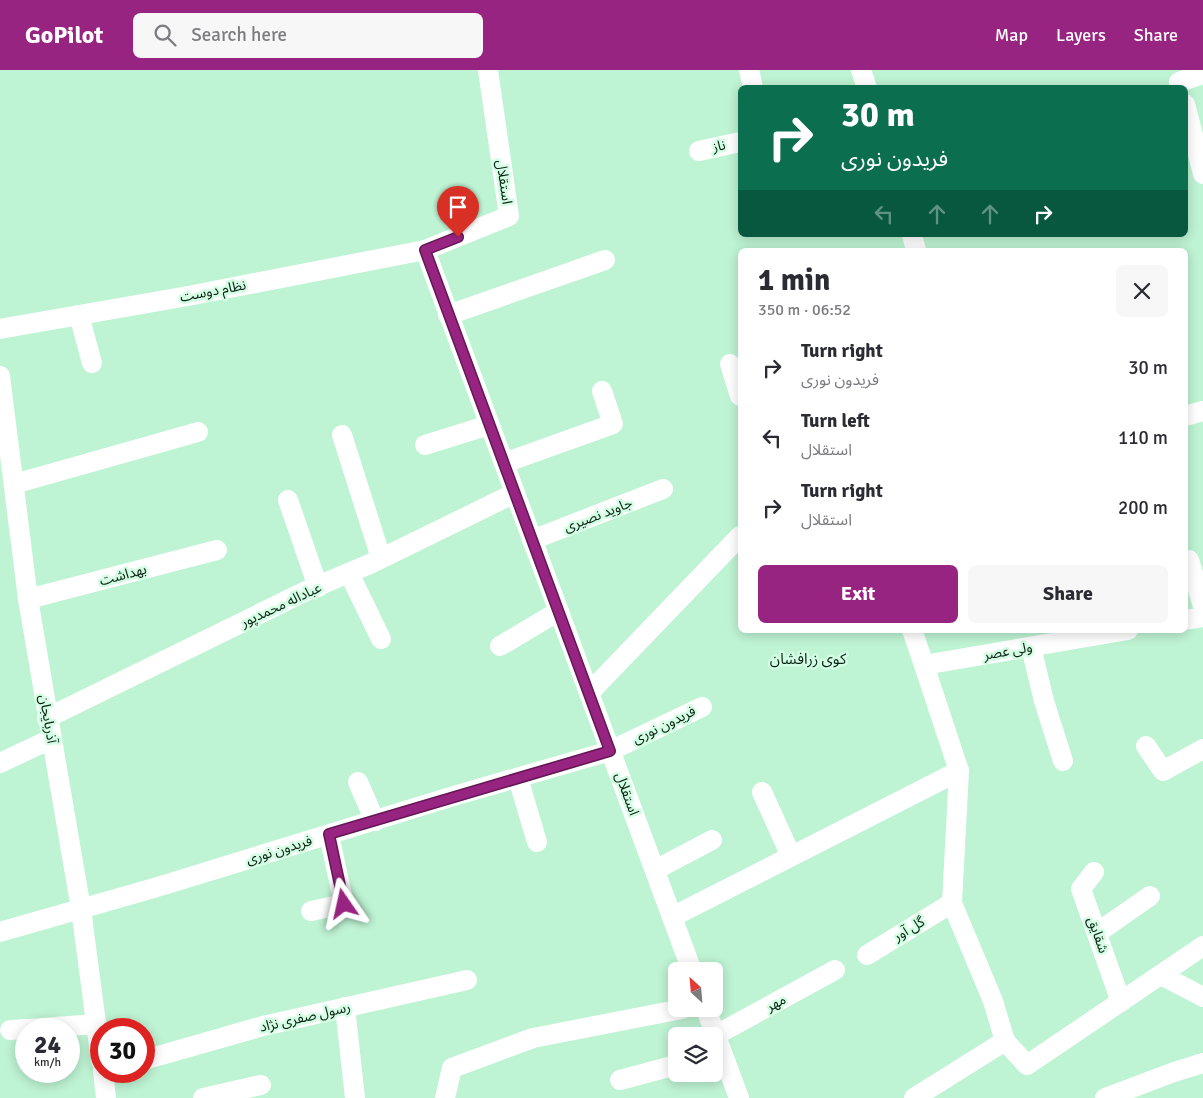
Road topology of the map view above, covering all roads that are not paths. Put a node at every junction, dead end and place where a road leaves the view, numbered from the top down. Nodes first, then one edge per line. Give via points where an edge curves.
1 (488, 70) edge
2 (749, 70) edge
3 (861, 70) edge
4 (1203, 74) edge
5 (1179, 80) edge
6 (752, 85) edge
7 (866, 85) edge
8 (1188, 115) edge
9 (738, 142) edge
10 (699, 151) dead end
11 (1202, 168) edge
12 (425, 250) junction
13 (605, 260) dead end
14 (448, 315) junction
15 (79, 316) junction
16 (0, 330) edge
17 (92, 363) dead end
18 (730, 364) dead end
19 (0, 376) edge
20 (738, 390) edge
21 (602, 391) dead end
22 (1203, 411) edge
23 (1188, 415) edge
24 (489, 425) junction
25 (198, 432) dead end
26 (342, 435) dead end
27 (425, 445) dead end
28 (504, 464) junction
29 (663, 489) dead end
30 (515, 493) junction
31 (9, 495) edge
32 (288, 500) dead end
33 (738, 538) edge
34 (532, 540) junction
35 (217, 550) dead end
36 (381, 558) junction
37 (1189, 560) dead end
38 (349, 573) junction
39 (318, 586) junction
40 (28, 600) junction
41 (1203, 606) edge
42 (558, 611) junction
43 (1203, 617) edge
44 (1188, 620) edge
45 (913, 633) edge
46 (1106, 633) edge
47 (380, 639) dead end
48 (500, 646) dead end
49 (1031, 647) junction
50 (924, 665) junction
51 (589, 693) junction
52 (702, 707) dead end
53 (48, 718) junction
54 (51, 739) junction
55 (1146, 746) dead end
56 (1203, 749) edge
57 (610, 751) junction
58 (1063, 762) dead end
59 (0, 763) edge
60 (959, 771) junction
61 (518, 778) junction
62 (358, 782) dead end
63 (762, 792) dead end
64 (375, 821) junction
65 (329, 834) junction
66 (712, 840) dead end
67 (537, 842) dead end
68 (791, 856) junction
69 (655, 870) junction
70 (1094, 872) dead end
71 (1150, 896) dead end
72 (952, 903) junction
73 (81, 909) junction
74 (311, 911) dead end
75 (672, 917) junction
76 (0, 932) edge
77 (1096, 932) junction
78 (1203, 946) edge
79 (867, 955) dead end
80 (689, 962) edge
81 (835, 970) dead end
82 (1161, 975) junction
83 (467, 980) dead end
84 (1203, 998) edge
85 (1121, 1002) junction
86 (345, 1007) junction
87 (668, 1012) edge
88 (95, 1018) edge
89 (723, 1031) edge
90 (1005, 1041) junction
91 (155, 1057) edge
92 (1203, 1063) edge
93 (723, 1065) edge
94 (668, 1067) edge
95 (620, 1080) dead end
96 (104, 1083) edge
97 (261, 1085) dead end
98 (106, 1098) edge
99 (203, 1098) edge
100 (355, 1098) edge
101 (444, 1098) edge
102 (739, 1098) edge
103 (914, 1098) edge
104 (1105, 1098) edge

1 - 12 street, استقلال via 509,216
2 - 6 street
3 - 7 street
4 - 5 street
8 - 11 street
9 - 10 street, ناز
12 - 14 street, استقلال
12 - 15 street, نظام دوست
13 - 14 street
14 - 24 street, استقلال
15 - 16 street, نظام دوست
15 - 17 street
18 - 20 street
19 - 31 street, آذربایجان
21 - 28 street via 612,424
22 - 23 street
24 - 27 street
24 - 28 street, استقلال
25 - 31 street
26 - 36 street
28 - 30 street, استقلال
29 - 34 street, جاوید نصیری
30 - 34 street, استقلال
30 - 36 street, عباداله محمدپور
31 - 40 street, آذربایجان
32 - 39 street
33 - 51 street
34 - 42 street, استقلال
35 - 40 street, بهداشت
36 - 38 street, عباداله محمدپور
37 - 41 street
38 - 39 street, عباداله محمدپور
38 - 47 street
39 - 53 street, عباداله محمدپور
40 - 53 street, آذربایجان
42 - 48 street
42 - 51 street, استقلال
43 - 44 street
45 - 50 street
46 - 49 street, ولی عصر
49 - 50 street, ولی عصر
49 - 58 street
50 - 60 street
51 - 57 street, استقلال
52 - 57 street, فریدون نوری
53 - 54 street, آذربایجان
54 - 59 street
54 - 73 street, آذربایجان
55 - 56 street via 1163,771
57 - 61 street, فریدون نوری
57 - 69 street, استقلال
60 - 68 street
60 - 72 street
61 - 64 street, فریدون نوری
61 - 67 street
62 - 64 street
63 - 68 street
64 - 65 street, فریدون نوری
65 - 73 street, فریدون نوری
65 - 74 street via 344,904
66 - 69 street
68 - 75 street
69 - 75 street, استقلال
70 - 77 street, شقایق via 1081,889
71 - 77 street
72 - 79 street, گل آور
72 - 90 street via 993,1001
73 - 76 street, فریدون نوری
73 - 88 street, آذربایجان
75 - 80 street, استقلال
77 - 85 street, شقایق
78 - 82 street
81 - 89 street, مهر
82 - 84 street
82 - 85 street
83 - 86 street, رسول صفری نژاد
85 - 90 street via 1027,1065
86 - 91 street, رسول صفری نژاد via 262,1026
86 - 100 street
87 - 101 street via 533,1038 452,1068
90 - 103 street
92 - 104 street
93 - 102 street
94 - 95 street
96 - 98 street, آذربایجان
97 - 99 street

